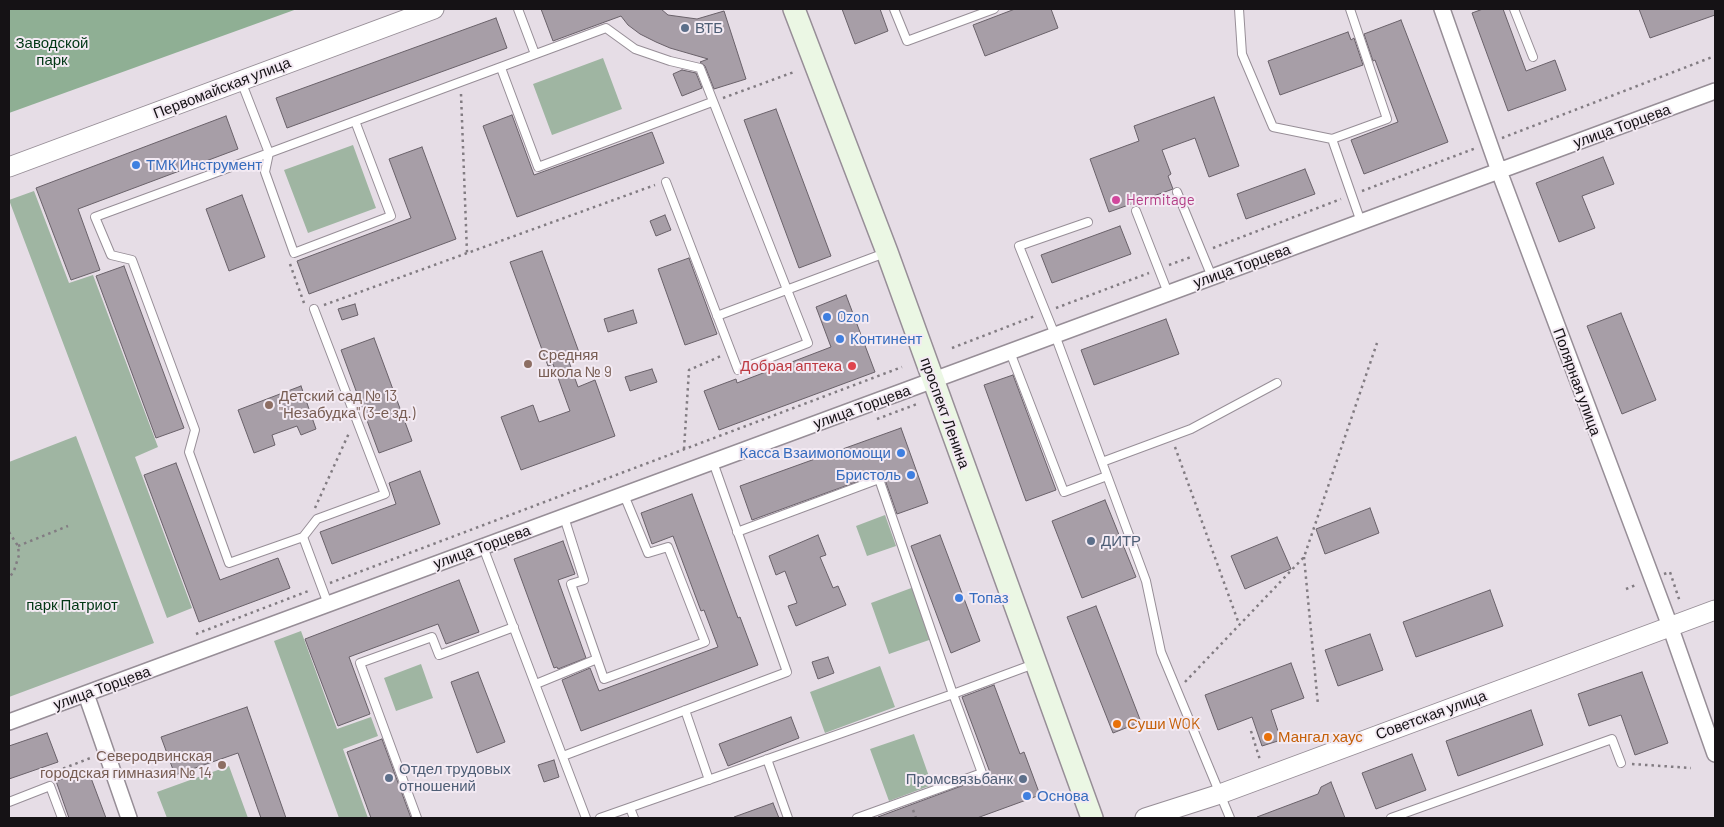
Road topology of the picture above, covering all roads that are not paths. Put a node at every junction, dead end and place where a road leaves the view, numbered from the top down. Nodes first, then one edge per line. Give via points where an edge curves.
1 (434, 9) edge
2 (518, 9) edge
3 (794, 9) edge
4 (894, 9) edge
5 (994, 9) edge
6 (1238, 9) edge
7 (1350, 9) edge
8 (1442, 9) edge
9 (1514, 9) edge
10 (535, 54) junction
11 (1533, 57) dead end
12 (500, 68) junction
13 (241, 81) junction
14 (1715, 91) edge
15 (712, 102) junction
16 (355, 121) junction
17 (1332, 139) junction
18 (269, 153) junction
19 (9, 167) edge
20 (1499, 171) junction
21 (666, 182) road end
22 (1177, 192) dead end
23 (1136, 211) dead end
24 (1088, 222) dead end
25 (1361, 222) junction
26 (887, 252) junction
27 (1212, 277) junction
28 (786, 289) junction
29 (1168, 294) junction
30 (314, 309) road end
31 (717, 316) junction
32 (1054, 335) junction
33 (1010, 352) junction
34 (934, 380) junction
35 (1277, 383) dead end
36 (713, 462) junction
37 (1102, 462) junction
38 (1107, 476) junction
39 (624, 495) junction
40 (564, 517) junction
41 (737, 532) junction
42 (303, 537) junction
43 (483, 547) junction
44 (328, 604) junction
45 (1715, 610) edge
46 (1670, 626) junction
47 (514, 627) junction
48 (597, 659) junction
49 (1037, 663) junction
50 (536, 684) junction
51 (86, 694) junction
52 (953, 694) junction
53 (686, 710) junction
54 (9, 722) edge
55 (1715, 754) edge
56 (563, 756) junction
57 (767, 759) junction
58 (1621, 763) road end
59 (709, 780) junction
60 (1220, 794) junction
61 (9, 802) edge
62 (630, 808) junction
63 (62, 818) edge
64 (129, 818) edge
65 (417, 818) edge
66 (586, 818) edge
67 (600, 818) edge
68 (634, 818) edge
69 (788, 818) edge
70 (857, 818) edge
71 (1092, 818) edge
72 (1145, 818) edge
73 (1230, 818) edge
74 (1391, 818) edge

1 - 13 street, Первомайская улица
2 - 10 lane
3 - 26 main road, проспект Ленина
4 - 5 lane via 907,42
6 - 17 lane via 1242,54 1273,127
7 - 17 lane via 1387,119
8 - 20 street, Полярная улица
9 - 11 lane
10 - 12 lane
10 - 15 lane via 606,28 635,49 700,68
12 - 15 lane via 538,167
12 - 16 lane
13 - 18 lane
13 - 19 street, Первомайская улица
14 - 20 street, улица Торцева
15 - 28 lane
16 - 18 lane
16 - 18 lane via 391,216 294,253 265,172
17 - 25 lane
18 - 42 lane via 95,217 111,255 132,260 195,430 189,452 230,563
20 - 25 street, улица Торцева
20 - 46 street, Полярная улица
21 - 31 lane
22 - 27 lane
23 - 29 lane
24 - 32 lane via 1019,246
25 - 27 street, улица Торцева
26 - 28 lane
26 - 34 main road, проспект Ленина
27 - 29 street, улица Торцева
28 - 31 lane
28 - 31 lane via 808,343 738,370
29 - 32 street, улица Торцева
30 - 42 lane via 384,494 317,519
32 - 33 street, улица Торцева
32 - 37 lane
33 - 34 street, улица Торцева
33 - 38 lane via 1064,492
34 - 36 street, улица Торцева
34 - 49 main road, проспект Ленина
35 - 37 lane via 1191,429
36 - 39 street, улица Торцева
36 - 41 lane
37 - 38 lane
38 - 60 lane via 1146,581 1161,652
39 - 40 street, улица Торцева
39 - 48 lane via 648,553 668,547 705,642 604,679
40 - 43 street, улица Торцева
40 - 48 lane via 584,580 571,584
41 - 52 lane via 879,480
41 - 53 lane via 787,672
42 - 44 lane
43 - 44 street, улица Торцева
43 - 47 lane
44 - 51 street, улица Торцева
45 - 46 street, Советская улица
46 - 55 street, Полярная улица
46 - 60 street, Советская улица
47 - 50 lane
47 - 65 lane via 439,655 432,637 360,663
48 - 50 lane
49 - 52 lane
49 - 71 main road, проспект Ленина
50 - 56 lane
51 - 54 street, улица Торцева
51 - 64 street
52 - 57 lane
52 - 70 lane via 982,773
53 - 56 lane
53 - 59 lane
56 - 66 lane
57 - 59 lane
57 - 69 lane
58 - 74 lane via 1612,739
59 - 62 lane
60 - 72 street, Советская улица
60 - 73 lane
61 - 63 lane via 50,786
62 - 67 lane
62 - 68 lane

